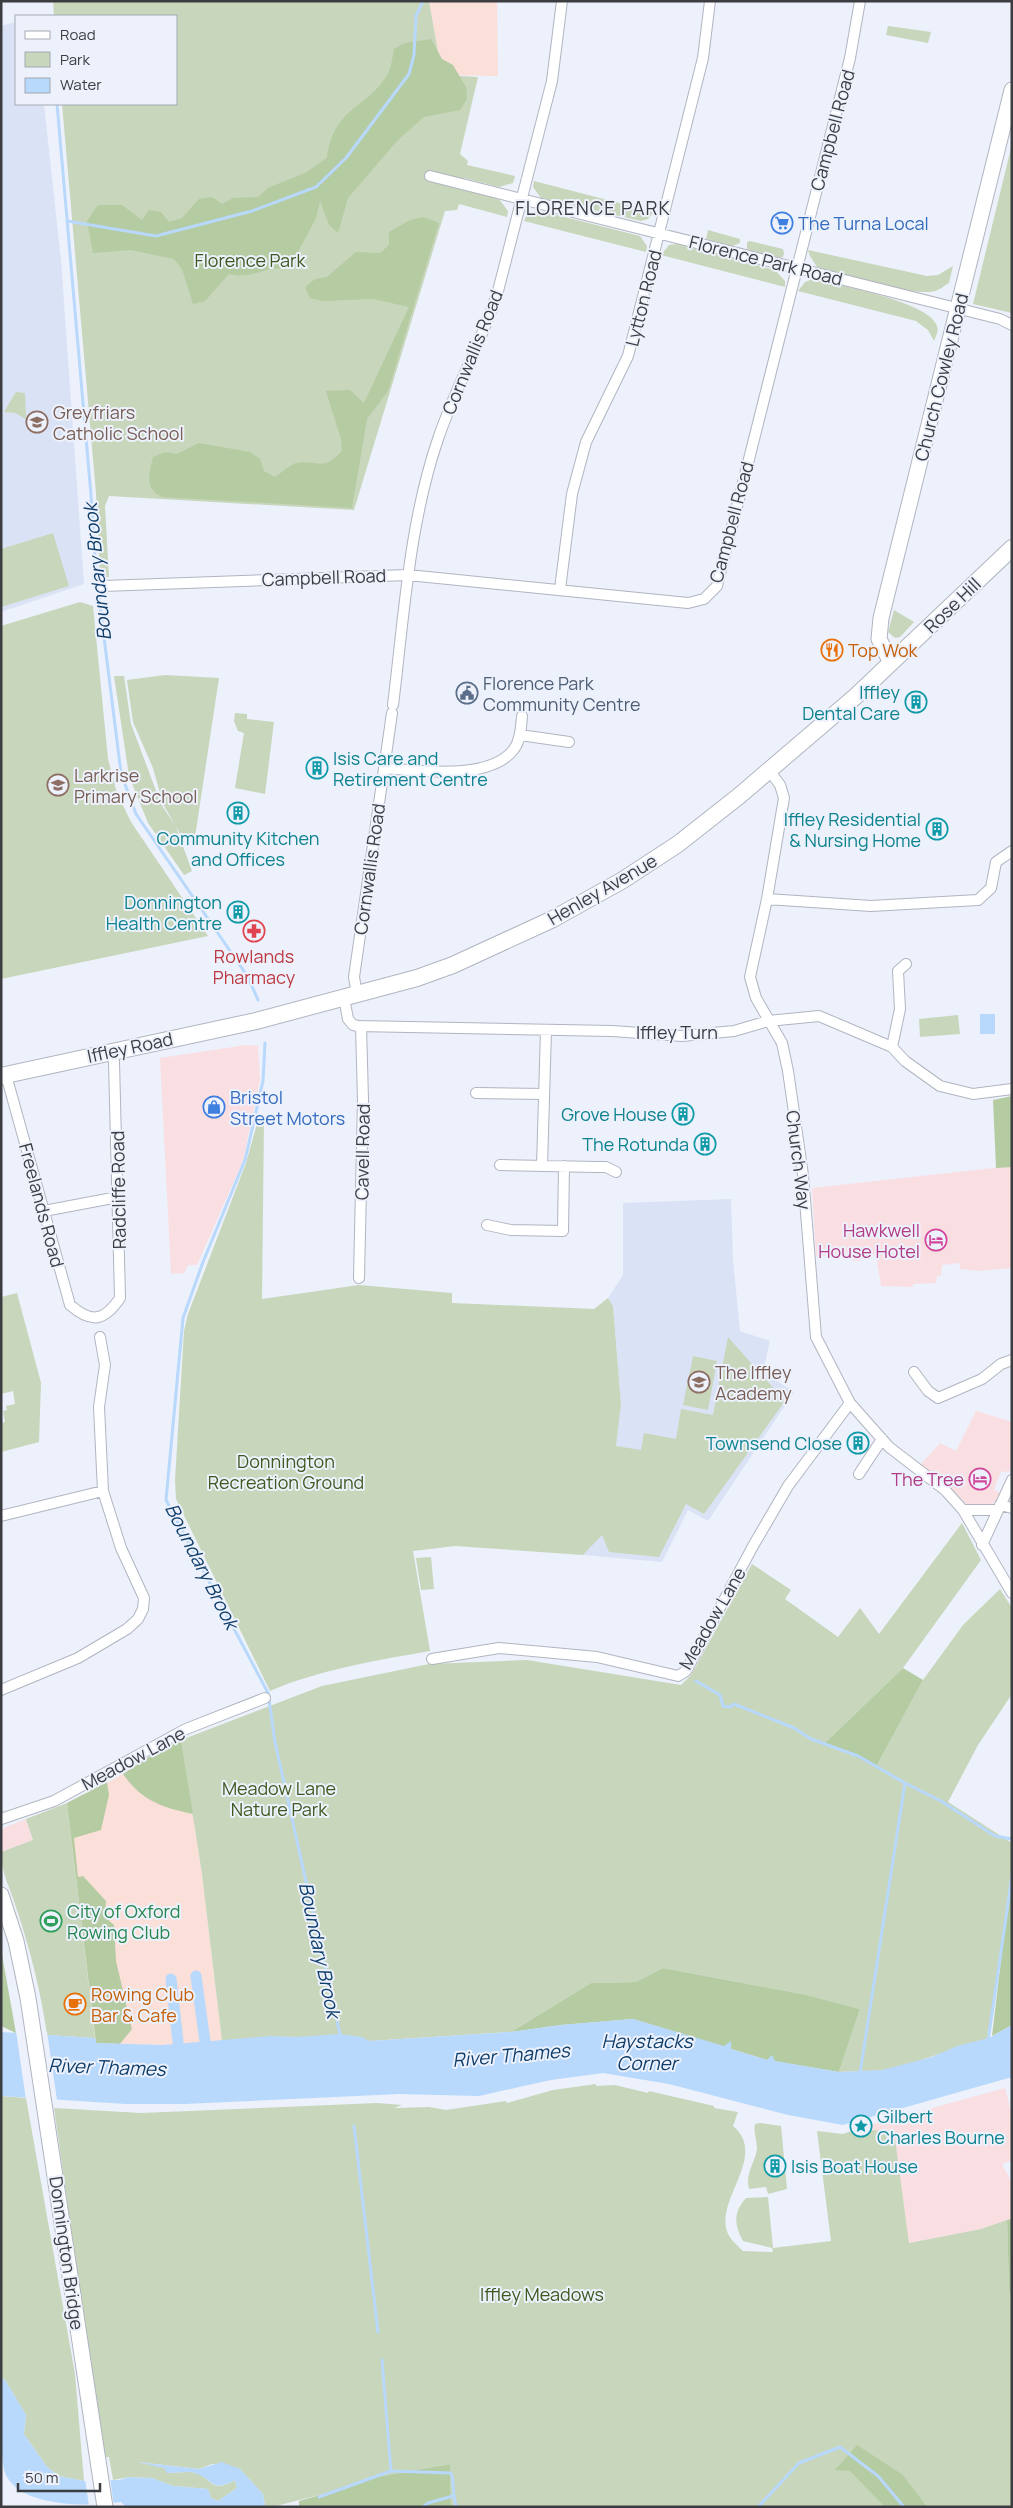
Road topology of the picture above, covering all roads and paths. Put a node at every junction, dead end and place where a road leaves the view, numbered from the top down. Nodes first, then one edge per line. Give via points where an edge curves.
1 (562, 1) edge
2 (710, 1) edge
3 (860, 1) edge
4 (1012, 90) edge
5 (430, 176) dead end
6 (522, 199) junction
7 (659, 233) junction
8 (797, 268) junction
9 (958, 309) junction
10 (1012, 325) edge
11 (1012, 548) edge
12 (408, 575) junction
13 (103, 586) dead end
14 (560, 589) junction
15 (891, 663) junction
16 (522, 716) dead end
17 (520, 735) junction
18 (569, 742) dead end
19 (384, 768) junction
20 (769, 770) junction
21 (1012, 851) edge
22 (767, 900) junction
23 (906, 964) dead end
24 (350, 997) junction
25 (260, 1020) joint
26 (768, 1021) junction
27 (361, 1026) junction
28 (546, 1030) junction
29 (892, 1047) junction
30 (112, 1050) junction
31 (4, 1075) edge
32 (1012, 1089) edge
33 (476, 1093) dead end
34 (544, 1094) junction
35 (500, 1165) dead end
36 (542, 1166) junction
37 (564, 1166) junction
38 (616, 1172) dead end
39 (118, 1197) junction
40 (44, 1211) junction
41 (487, 1225) dead end
42 (359, 1278) dead end
43 (98, 1318) joint
44 (100, 1337) dead end
45 (1012, 1360) edge
46 (914, 1372) dead end
47 (850, 1403) junction
48 (882, 1439) junction
49 (859, 1474) dead end
50 (1012, 1480) edge
51 (103, 1491) junction
52 (999, 1507) junction
53 (1012, 1508) edge
54 (963, 1510) junction
55 (1, 1516) edge
56 (982, 1545) junction
57 (1012, 1593) edge
58 (432, 1659) dead end
59 (1, 1690) edge
60 (265, 1698) dead end
61 (1, 1819) edge
62 (1, 1895) edge
63 (105, 2507) edge

1 - 6 street, Cornwallis Road via 552,81
2 - 7 street, Lytton Road via 703,58
3 - 8 street, Campbell Road via 850,58
4 - 9 main road, Church Cowley Road
5 - 6 street, Florence Park Road
6 - 7 street, Florence Park Road
6 - 12 street, Cornwallis Road via 489,321 459,384 438,440 423,490
7 - 8 street, Florence Park Road
7 - 14 street, Lytton Road via 628,356 586,442 572,494
8 - 9 street, Florence Park Road
8 - 14 street, Campbell Road via 717,586 704,599 688,603
9 - 10 street, Florence Park Road
9 - 15 main road, Church Cowley Road via 881,618 879,639
11 - 15 main road, Rose Hill
12 - 13 street, Campbell Road
12 - 14 street, Campbell Road
12 - 19 street, Cornwallis Road
15 - 20 main road, Henley Avenue
16 - 17 street
17 - 18 street
17 - 19 street via 516,748 508,757 467,771
19 - 24 street, Cornwallis Road
20 - 22 street via 780,785 784,798
20 - 24 main road, Henley Avenue via 678,844 623,880 553,919 453,965
21 - 22 street via 996,862 991,888 978,900 871,906
22 - 26 street via 750,977
23 - 29 street via 898,971 900,1008
24 - 25 main road, Henley Avenue
24 - 27 street via 348,1020
25 - 30 main road, Iffley Road
26 - 28 street, Iffley Turn via 734,1031 682,1036
26 - 29 street, Iffley Turn via 819,1016
26 - 47 street, Church Way via 782,1043 788,1071 803,1175 816,1337
27 - 28 street, Iffley Turn
27 - 42 street, Cavell Road via 363,1100
28 - 34 street
29 - 32 street via 925,1078 953,1091 973,1094
30 - 31 main road, Iffley Road
30 - 39 street, Radcliffe Road
31 - 40 street, Freelands Road
33 - 34 street
34 - 36 street
35 - 36 street
36 - 37 street
37 - 38 street via 606,1167
37 - 41 street via 563,1232 512,1230
39 - 40 street
39 - 43 street, Radcliffe Road via 120,1298 111,1312
40 - 43 street, Freelands Road via 70,1305 82,1315
44 - 51 street via 105,1365 99,1407
45 - 46 street via 1001,1364 982,1379 938,1398 928,1391
47 - 48 street, Church Way
47 - 58 street, Meadow Lane via 788,1486 686,1671 678,1676 597,1657 500,1648
48 - 49 street
48 - 54 street, Church Way via 945,1490
50 - 52 street
51 - 55 street
51 - 59 street via 121,1548 144,1598 138,1619 78,1658
52 - 53 street
52 - 54 street
52 - 56 street
54 - 56 street, Church Way
56 - 57 street, Church Way
60 - 61 street, Meadow Lane via 186,1729 54,1801
62 - 63 main road, Donnington Bridge via 16,1940 28,1998

